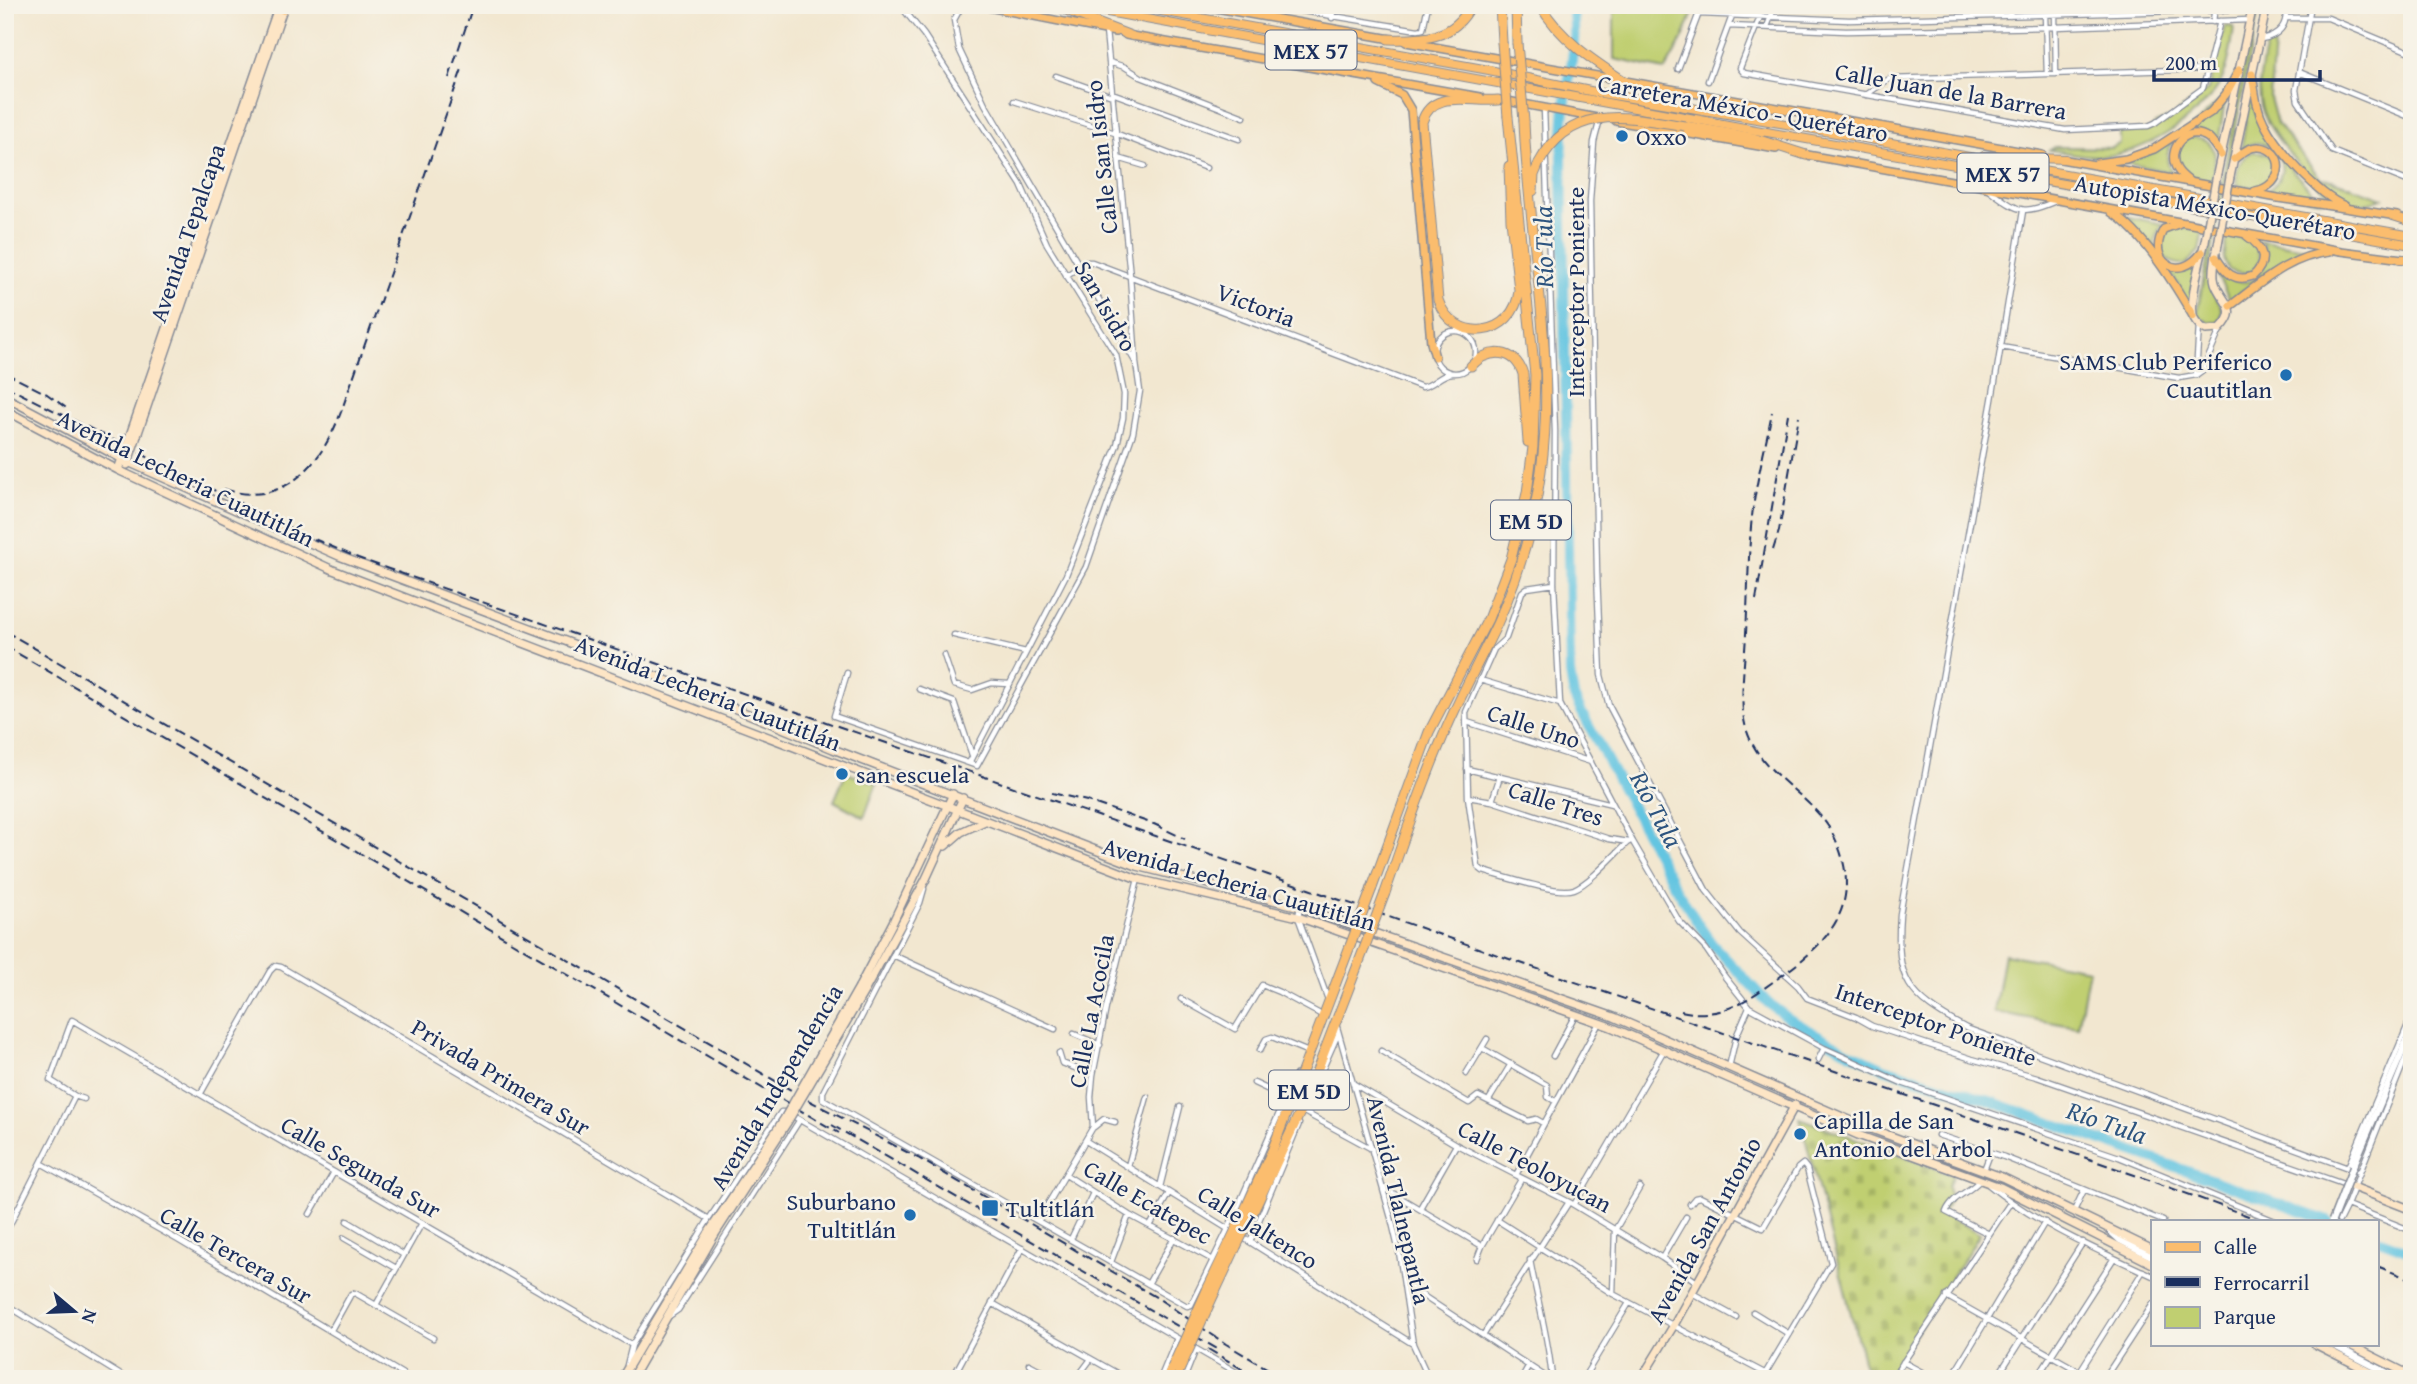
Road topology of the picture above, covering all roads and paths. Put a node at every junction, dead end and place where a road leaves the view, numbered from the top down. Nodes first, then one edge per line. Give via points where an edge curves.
1 (900, 5) edge
2 (966, 5) edge
3 (978, 5) edge
4 (1052, 5) edge
5 (1069, 5) edge
6 (1128, 5) edge
7 (1200, 5) edge
8 (1334, 5) edge
9 (1428, 5) edge
10 (1471, 5) edge
11 (1500, 5) edge
12 (1516, 5) edge
13 (1541, 5) edge
14 (1702, 5) edge
15 (1737, 5) edge
16 (1775, 5) edge
17 (2010, 5) edge
18 (2100, 5) edge
19 (2267, 5) edge
20 (2348, 5) edge
21 (283, 6) edge
22 (1268, 6) edge
23 (2285, 6) edge
24 (2311, 6) edge
25 (2252, 7) edge
26 (1231, 8) edge
27 (1298, 8) edge
28 (2215, 8) edge
29 (2134, 13) junction
30 (1699, 14) junction
31 (2100, 14) junction
32 (1733, 15) junction
33 (2055, 15) junction
34 (2010, 16) junction
35 (2045, 16) junction
36 (1760, 17) junction
37 (1770, 17) junction
38 (2309, 17) junction
39 (1269, 18) junction
40 (1332, 18) junction
41 (2286, 18) junction
42 (1905, 19) junction
43 (1916, 19) junction
44 (2249, 20) junction
45 (2220, 21) junction
46 (2213, 22) junction
47 (2135, 24) junction
48 (1729, 26) junction
49 (1756, 27) junction
50 (2055, 27) junction
51 (1767, 28) junction
52 (2045, 28) junction
53 (1905, 30) junction
54 (1916, 30) junction
55 (1107, 31) junction
56 (1132, 36) junction
57 (1388, 38) junction
58 (2261, 39) junction
59 (2412, 52) edge
60 (1109, 62) junction
61 (1678, 69) dead end
62 (2208, 69) junction
63 (2239, 69) junction
64 (1600, 72) junction
65 (2299, 72) junction
66 (2047, 74) junction
67 (2056, 74) junction
68 (2252, 74) junction
69 (1357, 75) junction
70 (1055, 76) dead end
71 (1624, 80) joint
72 (1708, 81) dead end
73 (1553, 89) junction
74 (1112, 94) junction
75 (1866, 95) junction
76 (1595, 96) junction
77 (1014, 100) dead end
78 (1498, 100) junction
79 (1546, 108) junction
80 (1244, 117) dead end
81 (1601, 118) junction
82 (2412, 118) edge
83 (1115, 133) junction
84 (1239, 139) dead end
85 (1510, 147) junction
86 (1943, 153) junction
87 (1806, 155) junction
88 (2221, 155) junction
89 (1118, 158) junction
90 (2065, 159) junction
91 (2234, 159) junction
92 (2090, 164) junction
93 (1145, 166) dead end
94 (1206, 168) dead end
95 (2189, 182) junction
96 (2412, 183) edge
97 (1984, 186) junction
98 (2248, 193) junction
99 (2061, 199) junction
100 (2108, 210) junction
101 (2023, 211) junction
102 (2362, 211) junction
103 (1530, 214) junction
104 (2393, 216) joint
105 (2412, 221) edge
106 (2192, 225) junction
107 (2244, 234) junction
108 (2412, 236) edge
109 (2412, 245) edge
110 (2341, 251) junction
111 (2202, 252) junction
112 (2216, 253) junction
113 (2400, 259) joint
114 (2412, 260) edge
115 (1080, 266) junction
116 (1066, 276) junction
117 (1130, 276) junction
118 (2230, 306) junction
119 (2193, 316) junction
120 (1455, 323) junction
121 (2199, 325) junction
122 (2220, 329) junction
123 (1479, 331) junction
124 (1464, 333) junction
125 (2001, 346) junction
126 (1436, 359) junction
127 (1136, 363) junction
128 (1471, 366) junction
129 (1453, 373) junction
130 (2196, 375) junction
131 (1435, 380) junction
132 (5, 397) edge
133 (5, 411) edge
134 (126, 461) junction
135 (121, 471) junction
136 (1523, 513) junction
137 (1554, 584) junction
138 (954, 635) dead end
139 (1026, 652) junction
140 (944, 655) dead end
141 (847, 673) dead end
142 (1480, 680) junction
143 (1009, 684) junction
144 (919, 689) dead end
145 (1560, 704) junction
146 (1466, 722) junction
147 (972, 756) junction
148 (1591, 762) junction
149 (969, 763) junction
150 (1467, 769) junction
151 (1500, 776) junction
152 (953, 794) junction
153 (1468, 797) junction
154 (963, 798) junction
155 (1492, 801) junction
156 (1612, 805) junction
157 (947, 806) junction
158 (958, 810) junction
159 (985, 821) junction
160 (1630, 842) junction
161 (939, 851) junction
162 (1138, 879) junction
163 (925, 881) junction
164 (1300, 907) junction
165 (1298, 917) junction
166 (893, 955) junction
167 (862, 988) junction
168 (1181, 999) dead end
169 (1749, 1007) junction
170 (1320, 1014) junction
171 (1575, 1014) junction
172 (2412, 1015) edge
173 (1599, 1022) junction
174 (1055, 1029) dead end
175 (2412, 1029) edge
176 (1074, 1034) dead end
177 (1487, 1039) dead end
178 (2412, 1042) edge
179 (1100, 1045) junction
180 (1482, 1048) junction
181 (1824, 1048) junction
182 (1260, 1050) dead end
183 (1664, 1050) junction
184 (1307, 1051) junction
185 (1381, 1051) dead end
186 (1059, 1053) dead end
187 (1553, 1056) dead end
188 (1818, 1059) dead end
189 (1511, 1064) junction
190 (1728, 1068) junction
191 (1466, 1074) dead end
192 (1093, 1075) junction
193 (1254, 1083) dead end
194 (1354, 1084) junction
195 (201, 1093) junction
196 (75, 1096) junction
197 (1147, 1097) dead end
198 (1286, 1098) junction
199 (1798, 1098) junction
200 (84, 1099) dead end
201 (1489, 1100) junction
202 (1555, 1101) junction
203 (1180, 1107) dead end
204 (1794, 1108) junction
205 (1304, 1112) junction
206 (799, 1121) junction
207 (1115, 1122) dead end
208 (1544, 1123) junction
209 (1093, 1127) junction
210 (1938, 1135) dead end
211 (1086, 1142) junction
212 (1457, 1145) junction
213 (1373, 1150) junction
214 (1990, 1154) junction
215 (41, 1163) junction
216 (1128, 1166) junction
217 (2350, 1167) junction
218 (1984, 1170) junction
219 (334, 1172) junction
220 (2359, 1172) junction
221 (1066, 1175) junction
222 (1516, 1175) junction
223 (1522, 1178) junction
224 (1981, 1180) junction
225 (1383, 1187) junction
226 (1640, 1187) dead end
227 (1160, 1188) junction
228 (2353, 1188) junction
229 (2084, 1190) junction
230 (1093, 1193) junction
231 (1169, 1194) junction
232 (2010, 1203) junction
233 (1571, 1204) junction
234 (1690, 1204) dead end
235 (2347, 1205) junction
236 (1420, 1208) junction
237 (2412, 1210) edge
238 (2074, 1211) junction
239 (310, 1214) dead end
240 (1734, 1214) junction
241 (1129, 1215) junction
242 (1686, 1217) dead end
243 (709, 1219) junction
244 (1497, 1220) junction
245 (2160, 1220) edge
246 (2273, 1220) edge
247 (2332, 1220) edge
248 (2340, 1220) edge
249 (347, 1221) dead end
250 (1038, 1221) junction
251 (2045, 1222) junction
252 (422, 1223) junction
253 (1150, 1226) junction
254 (1242, 1226) junction
255 (2106, 1227) junction
256 (1228, 1229) junction
257 (1615, 1230) junction
258 (2412, 1230) edge
259 (712, 1233) junction
260 (5, 1234) edge
261 (1989, 1234) junction
262 (344, 1238) dead end
263 (1071, 1238) junction
264 (1174, 1238) junction
265 (1250, 1242) junction
266 (2083, 1242) junction
267 (1482, 1246) junction
268 (1541, 1247) junction
269 (1022, 1248) junction
270 (2151, 1249) edge
271 (404, 1255) junction
272 (2151, 1256) edge
273 (1662, 1258) junction
274 (2114, 1258) junction
275 (1477, 1259) dead end
276 (1213, 1260) junction
277 (1530, 1260) junction
278 (1111, 1262) junction
279 (2151, 1263) edge
280 (396, 1268) junction
281 (2143, 1271) junction
282 (2151, 1275) edge
283 (1697, 1282) junction
284 (1148, 1284) junction
285 (1404, 1284) junction
286 (1691, 1292) junction
287 (1613, 1294) junction
288 (1946, 1296) junction
289 (992, 1303) junction
290 (1629, 1303) junction
291 (5, 1304) edge
292 (376, 1305) junction
293 (2151, 1307) edge
294 (1752, 1312) dead end
295 (1736, 1317) dead end
296 (1987, 1319) junction
297 (665, 1320) junction
298 (1674, 1325) junction
299 (331, 1330) junction
300 (1484, 1334) junction
301 (1789, 1334) junction
302 (433, 1338) dead end
303 (1177, 1338) junction
304 (2022, 1339) junction
305 (1413, 1344) junction
306 (632, 1345) junction
307 (2319, 1346) edge
308 (2335, 1346) edge
309 (2352, 1346) edge
310 (1196, 1349) junction
311 (2051, 1355) junction
312 (1091, 1359) junction
313 (1903, 1362) junction
314 (1029, 1364) dead end
315 (1529, 1365) junction
316 (2080, 1371) junction
317 (1766, 1373) junction
318 (1178, 1374) edge
319 (1643, 1375) edge
320 (2412, 1376) edge
321 (628, 1377) edge
322 (127, 1379) edge
323 (411, 1379) edge
324 (952, 1379) edge
325 (1057, 1379) edge
326 (1076, 1379) edge
327 (1127, 1379) edge
328 (1160, 1379) edge
329 (1167, 1379) edge
330 (1248, 1379) edge
331 (1429, 1379) edge
332 (1521, 1379) edge
333 (1551, 1379) edge
334 (1583, 1379) edge
335 (1658, 1379) edge
336 (1762, 1379) edge
337 (1776, 1379) edge
338 (1892, 1379) edge
339 (1935, 1379) edge
340 (1951, 1379) edge
341 (1996, 1379) edge
342 (2036, 1379) edge
343 (2075, 1379) edge
344 (2094, 1379) edge
345 (2104, 1379) edge
346 (2384, 1379) edge
347 (2399, 1379) edge

1 - 116 street, San Isidro via 1021,185
2 - 115 street, San Isidro via 954,20 959,49 985,104
3 - 55 main road, Autopista México-Querétaro
4 - 56 highway
5 - 73 highway, Carretera México - Querétaro / MEX 57
6 - 73 highway, Carretera México - Querétaro / MEX 57 via 1489,70
7 - 26 main road
8 - 40 street
9 - 40 street via 1423,29
10 - 57 highway via 1458,24 1440,35
11 - 85 highway, EM 5D, bridge
12 - 103 highway, EM 5D, bridge
13 - 64 highway
14 - 30 street
15 - 32 street
16 - 37 street
17 - 34 street
18 - 31 street
19 - 58 main road
20 - 24 street
21 - 134 main road, Avenida Tepalcapa
22 - 27 street
22 - 39 street
23 - 24 street
23 - 41 street
24 - 38 street
25 - 28 street
25 - 44 main road
26 - 39 main road
27 - 40 street
28 - 29 street
28 - 46 street
29 - 31 street
29 - 47 street
30 - 32 street
30 - 61 street
31 - 33 street
32 - 36 street
32 - 48 street
33 - 35 street
33 - 50 street
34 - 35 street
34 - 43 street
35 - 52 street
36 - 37 street
36 - 49 street
37 - 42 street
37 - 51 street
38 - 41 street
38 - 59 street via 2328,18
38 - 65 street
39 - 57 main road
41 - 58 street via 2280,31
42 - 43 street
42 - 53 street
43 - 54 street
44 - 45 street
44 - 63 main road
45 - 46 street
45 - 62 street, Calle Juan de la Barrera
46 - 47 street
47 - 50 street
48 - 49 street
48 - 72 street
49 - 51 street
49 - 75 street, Calle Juan de la Barrera via 1741,71
50 - 52 street
50 - 67 street
51 - 53 street
52 - 54 street
52 - 66 street
53 - 54 street
55 - 56 main road, Autopista México-Querétaro
55 - 60 street, Calle San Isidro
56 - 69 main road, Autopista México-Querétaro
57 - 64 main road
58 - 68 main road
60 - 74 street, Calle San Isidro
60 - 80 street
62 - 67 street
62 - 75 street, Calle Juan de la Barrera via 2199,91 2148,125 2065,130
63 - 88 main road
63 - 92 main road via 2211,111 2154,149
64 - 71 highway
65 - 82 street
65 - 96 street via 2298,101 2332,151
66 - 67 street
66 - 75 street via 1889,79
68 - 91 main road
68 - 102 main road via 2259,110 2270,134 2314,187 2328,198
69 - 78 main road, Autopista México-Querétaro
69 - 126 main road via 1397,91 1411,110
70 - 74 street
71 - 90 main road, Autopista México-Querétaro
73 - 76 highway, Carretera México - Querétaro / MEX 57
74 - 83 street, Calle San Isidro
74 - 84 street
76 - 86 highway, Carretera México - Querétaro / MEX 57
76 - 109 highway, Carretera México - Querétaro / MEX 57
77 - 83 street
78 - 79 main road, Autopista México-Querétaro
78 - 120 highway via 1441,100 1427,109 1422,122 1437,294 1443,311
79 - 81 main road, Autopista México-Querétaro
79 - 137 street via 1555,431
81 - 87 main road, Autopista México-Querétaro
81 - 228 street, Interceptor Poniente via 1594,142 1590,201 1601,675 1609,706 1706,890 1750,944 1807,998 1872,1026 2038,1077
83 - 89 street, Calle San Isidro
83 - 94 street
85 - 123 highway via 1508,179 1519,295 1506,320
85 - 136 highway, EM 5D via 1535,375 1534,447
86 - 90 highway
86 - 108 highway, Carretera México - Querétaro / MEX 57
87 - 97 main road, Autopista México-Querétaro
87 - 103 highway, bridge via 1753,138 1685,125 1620,116 1589,120 1558,138 1539,163
88 - 95 main road via 2202,135 2180,140 2173,156 2175,168
88 - 111 main road, bridge
89 - 93 street
89 - 117 street, Calle San Isidro
90 - 92 main road, Autopista México-Querétaro
91 - 98 main road via 2260,147 2276,157 2279,168 2274,182
91 - 112 main road, bridge
92 - 95 main road, Autopista México-Querétaro
95 - 98 main road, Autopista México-Querétaro
97 - 99 main road, Autopista México-Querétaro
97 - 101 street
98 - 102 main road, Autopista México-Querétaro
99 - 100 main road, Autopista México-Querétaro
99 - 101 street
100 - 106 main road, Autopista México-Querétaro
100 - 119 main road via 2129,225 2175,284
101 - 125 street
102 - 104 main road, Autopista México-Querétaro
103 - 254 highway, EM 5D, bridge via 1544,341 1545,427 1541,472 1521,560 1498,621 1442,738 1304,1104
104 - 105 highway
106 - 107 main road, Autopista México-Querétaro
106 - 111 main road via 2164,229 2158,243 2161,257 2173,267 2186,267
107 - 110 main road, Autopista México-Querétaro
107 - 112 main road via 2262,250 2261,265 2253,276 2239,279 2229,275
110 - 113 main road, Autopista México-Querétaro
110 - 118 main road via 2301,257
111 - 119 main road
112 - 118 main road via 2216,286
113 - 114 highway
115 - 116 street
115 - 117 street, Victoria via 1092,262
115 - 127 street, San Isidro
116 - 139 street, San Isidro via 1116,355 1124,394 1123,418 1107,474 1066,575
117 - 127 street, Calle San Isidro
117 - 131 street, Victoria via 1422,387
118 - 122 main road
119 - 121 main road
120 - 123 highway
120 - 124 highway
121 - 122 main road via 2206,330
121 - 130 street
122 - 130 street via 2203,370
123 - 124 highway
124 - 126 street via 1450,331 1440,338
124 - 128 street via 1476,350
125 - 130 street via 2179,379
125 - 217 street via 1900,914 1903,974 1908,985 1934,1009 1966,1028
126 - 129 street via 1441,368
126 - 131 street
127 - 149 street, San Isidro via 1140,390 1133,433 1086,567 977,765
128 - 129 street
128 - 136 highway via 1485,355 1500,353 1514,358 1522,371 1528,431
129 - 131 street, Victoria
132 - 134 main road, Avenida Lecheria Cuautitlán
133 - 135 main road, Avenida Lecheria Cuautitlán
134 - 135 main road, Avenida Tepalcapa
134 - 152 main road, Avenida Lecheria Cuautitlán via 339,556
135 - 157 main road, Avenida Lecheria Cuautitlán via 333,570
136 - 254 highway, EM 5D, bridge via 1488,619 1429,732
137 - 142 street via 1522,592 1506,638 1494,649
137 - 145 street
138 - 139 street
139 - 143 street, San Isidro
140 - 143 street via 954,685 972,690 992,683
141 - 149 street via 834,716
142 - 145 street
142 - 146 street
143 - 147 street, San Isidro
144 - 147 street via 954,702
145 - 148 street
146 - 148 street, Calle Uno
146 - 150 street
147 - 149 street, San Isidro
148 - 156 street
150 - 151 street
150 - 153 street
151 - 155 street
151 - 156 street
152 - 154 main road, Avenida Lecheria Cuautitlán
152 - 157 main road
153 - 155 street, Calle Tres
153 - 160 street via 1478,867 1483,871 1568,891
154 - 158 main road
154 - 164 main road, Avenida Lecheria Cuautitlán via 1137,866
155 - 160 street, Calle Tres
156 - 160 street
157 - 158 main road, Avenida Lecheria Cuautitlán
157 - 167 main road, Avenida Independencia
158 - 159 main road, Avenida Lecheria Cuautitlán
158 - 161 main road, Avenida Independencia
159 - 161 main road via 961,832
159 - 162 main road, Avenida Lecheria Cuautitlán
160 - 169 street via 1679,921
161 - 163 main road, Avenida Independencia
162 - 165 main road, Avenida Lecheria Cuautitlán
162 - 179 street, Calle La Acocila
163 - 166 street via 920,903
163 - 167 main road, Avenida Independencia
164 - 165 street
164 - 190 main road, Avenida Lecheria Cuautitlán via 1614,1017
165 - 170 street via 1327,997
165 - 171 main road, Avenida Lecheria Cuautitlán
166 - 174 street
166 - 250 street via 821,1096
167 - 259 main road, Avenida Independencia, bridge
168 - 170 street via 1235,1029 1262,985
169 - 181 street
169 - 190 street
170 - 184 street
171 - 173 main road, Avenida Lecheria Cuautitlán
171 - 187 street
172 - 217 street
173 - 183 main road, Avenida Lecheria Cuautitlán
173 - 202 street
175 - 217 street
176 - 179 street
177 - 180 street
178 - 220 street
179 - 192 street, Calle La Acocila
180 - 189 street
180 - 191 street
181 - 188 street
181 - 246 street via 1902,1083 2119,1157
182 - 184 street via 1269,1037
183 - 204 main road, Avenida Lecheria Cuautitlán
183 - 233 street
184 - 198 street
185 - 201 street via 1469,1102 1476,1096
186 - 192 street via 1062,1063
189 - 201 street
189 - 202 street via 1547,1085 1548,1097
190 - 199 main road, Avenida Lecheria Cuautitlán
192 - 209 street, Calle La Acocila
193 - 198 street
194 - 205 street, Avenida Tlalnepantla via 1338,1030
194 - 212 street, Calle Teoloyucan
194 - 213 street, Avenida Tlalnepantla
195 - 196 street, Calle Segunda Sur via 72,1020 50,1077 52,1083
195 - 219 street, Calle Segunda Sur
195 - 243 street, Privada Primera Sur via 275,966
196 - 200 street
196 - 215 street
197 - 216 street
198 - 256 street
199 - 204 main road, Avenida San Antonio
199 - 218 main road, Avenida Lecheria Cuautitlán
201 - 208 street via 1528,1121
202 - 208 street
203 - 227 street
204 - 224 main road, Avenida Lecheria Cuautitlán
204 - 240 main road, Avenida San Antonio
205 - 213 street
205 - 265 street
206 - 243 street via 786,1112 778,1115
206 - 269 street
206 - 297 street via 678,1310
207 - 209 street via 1104,1119
208 - 222 street
209 - 211 street, Calle La Acocila
210 - 214 street
211 - 216 street, Calle Jaltenco
211 - 221 street, Calle La Acocila
212 - 222 street, Calle Teoloyucan
212 - 236 street
213 - 225 street, Avenida Tlalnepantla
214 - 218 street
214 - 229 street
215 - 260 street
215 - 299 street, Calle Tercera Sur
216 - 227 street, Calle Jaltenco
217 - 220 street
217 - 247 street, bridge
218 - 238 main road, Avenida Lecheria Cuautitlán
219 - 239 street
219 - 252 street, Calle Segunda Sur
220 - 228 street
221 - 230 street, Calle Ecatepec
221 - 250 street, Calle La Acocila
222 - 223 street, Calle Teoloyucan
223 - 233 street, Calle Teoloyucan
223 - 244 street
224 - 232 street
224 - 261 street via 1952,1200 1946,1212
224 - 279 main road, Avenida Lecheria Cuautitlán
225 - 236 street
225 - 285 street, Avenida Tlalnepantla
226 - 257 street
227 - 231 street, Calle Jaltenco
228 - 235 street
228 - 237 main road
229 - 238 street
229 - 245 street
230 - 241 street, Calle Ecatepec
230 - 263 street
231 - 253 street
231 - 256 street, Calle Jaltenco
232 - 251 street
232 - 261 street
233 - 257 street, Calle Teoloyucan
233 - 268 street
234 - 240 street via 1700,1197
235 - 248 street
235 - 258 street
236 - 267 street
238 - 255 main road, Avenida Lecheria Cuautitlán
240 - 283 main road, Avenida San Antonio
240 - 301 street via 1765,1227 1798,1168 1803,1164 1807,1169 1831,1262
241 - 253 street, Calle Ecatepec
241 - 278 street
242 - 273 street
243 - 306 street
244 - 267 street
244 - 268 street
249 - 271 street
250 - 263 street
251 - 266 street
251 - 296 street
252 - 271 street
252 - 306 street, Calle Segunda Sur
253 - 264 street, Calle Ecatepec
254 - 318 highway, EM 5D, bridge
255 - 270 main road, Avenida Lecheria Cuautitlán
255 - 272 street via 2119,1240
256 - 265 street, Calle Jaltenco
256 - 276 street
257 - 273 street, Calle Teoloyucan
257 - 287 street
259 - 297 main road, Avenida Independencia
259 - 321 main road, Avenida Independencia
261 - 288 street
262 - 280 street
263 - 278 street
264 - 276 street, Calle Ecatepec
264 - 284 street
265 - 305 street, Calle Jaltenco
266 - 274 street
266 - 304 street
267 - 275 street
268 - 277 street
268 - 287 street
269 - 289 street
269 - 303 street
271 - 280 street
273 - 283 street, Calle Teoloyucan
274 - 281 street
274 - 311 street
276 - 284 street via 1189,1307
277 - 300 street
277 - 333 street via 1550,1348
278 - 284 street
280 - 292 street
281 - 282 street
281 - 316 street
283 - 286 main road, Avenida San Antonio
285 - 300 street
285 - 305 street, Avenida Tlalnepantla
286 - 295 street
286 - 298 main road, Avenida San Antonio
287 - 290 street
288 - 296 street
288 - 313 street
289 - 312 street
289 - 324 street
290 - 298 street
290 - 334 street
291 - 322 street
292 - 299 street via 353,1293
292 - 302 street
293 - 345 street
294 - 301 street
296 - 304 street
296 - 340 street
297 - 321 main road, Avenida Independencia
298 - 317 street
298 - 319 main road, Avenida San Antonio
299 - 323 street, Calle Tercera Sur
300 - 315 street
301 - 317 street
303 - 310 street
303 - 328 street
304 - 311 street
304 - 341 street
305 - 331 street, Avenida Tlalnepantla
306 - 321 street
307 - 346 main road
308 - 347 street
309 - 320 main road
310 - 318 street
310 - 330 street
311 - 316 street
311 - 342 street
312 - 326 street
312 - 327 street
313 - 338 street
313 - 339 street
314 - 325 street
315 - 332 street
315 - 333 street
316 - 343 street
316 - 344 street
317 - 336 street
317 - 337 street
318 - 329 highway, EM 5D
319 - 335 street

